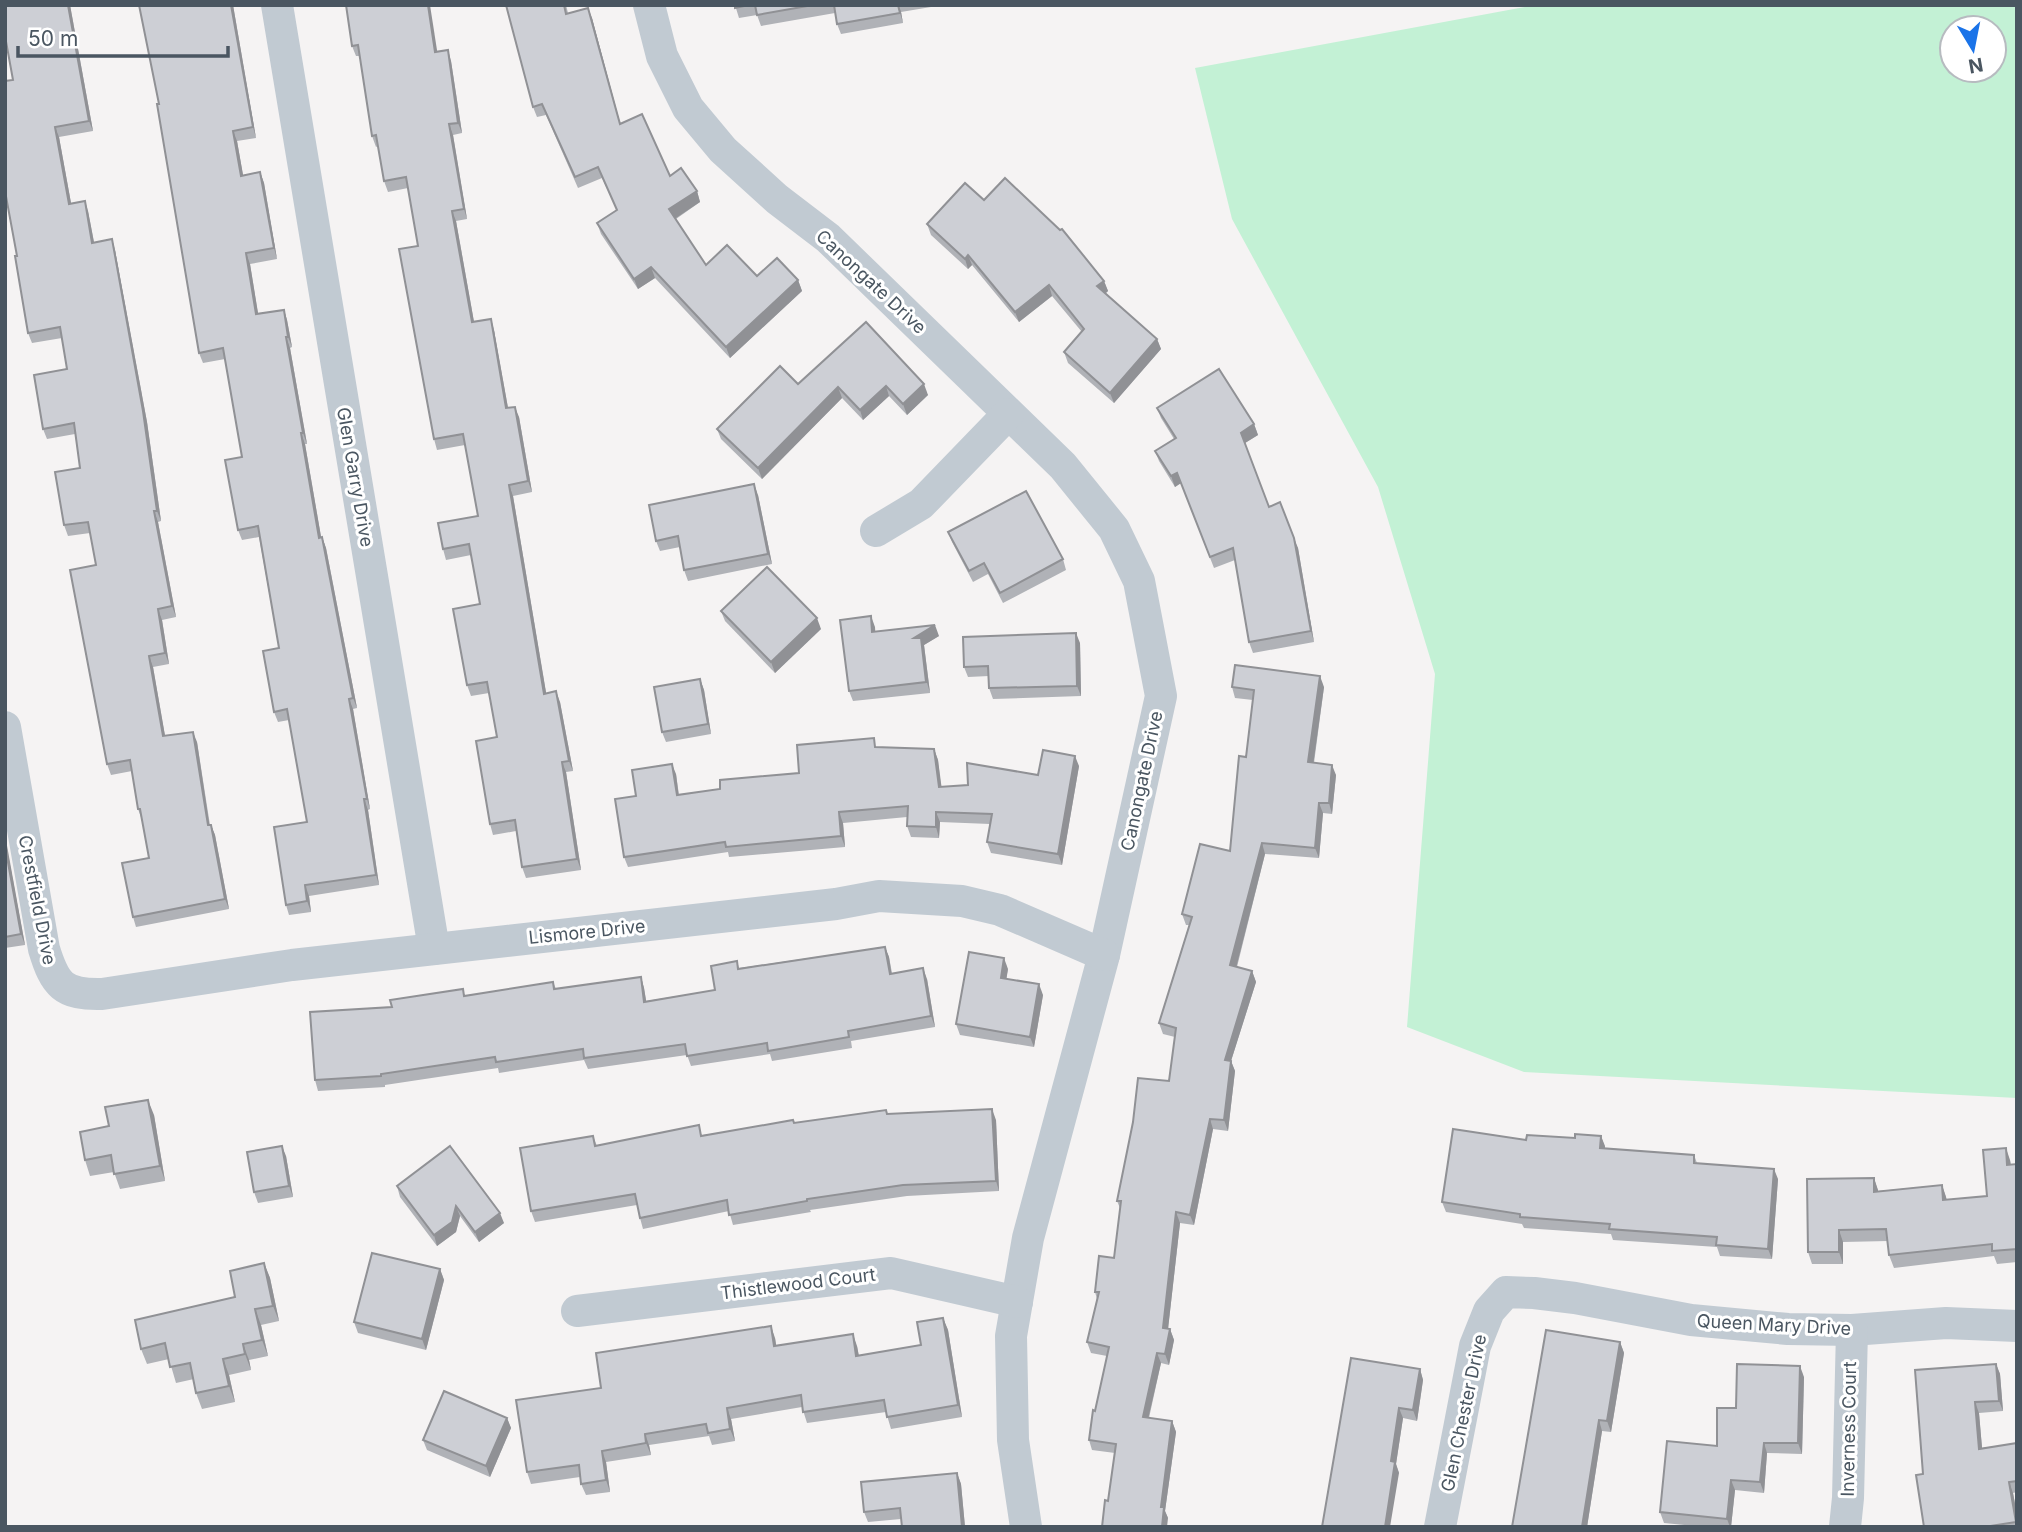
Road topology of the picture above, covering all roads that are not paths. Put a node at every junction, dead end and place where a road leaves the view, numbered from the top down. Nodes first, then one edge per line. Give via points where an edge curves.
1 (277, 5) edge
2 (649, 5) edge
3 (1008, 414) junction
4 (876, 531) dead end
5 (5, 727) edge
6 (10, 783) edge
7 (434, 949) junction
8 (1104, 955) junction
9 (62, 986) joint
10 (1575, 1298) joint
11 (1017, 1302) junction
12 (577, 1311) dead end
13 (2017, 1326) edge
14 (1852, 1330) junction
15 (1026, 1527) edge
16 (1440, 1527) edge
17 (1845, 1527) edge

1 - 7 street, Glen Garry Drive
2 - 3 street, Canongate Drive via 662,56 688,108 723,150 828,238
3 - 4 street via 921,504
3 - 8 street, Canongate Drive via 1063,466 1114,529 1139,581 1161,696
5 - 6 street, Crestfield Drive
6 - 9 street, Crestfield Drive via 44,949 51,972
7 - 8 street, Lismore Drive via 879,897 962,901 1000,910
7 - 9 street, Lismore Drive via 102,994 82,995
8 - 11 street, Canongate Drive via 1028,1238
10 - 14 street, Queen Mary Drive via 1690,1320
10 - 16 street, Glen Chester Drive via 1506,1292 1489,1311 1475,1346
11 - 12 street, Thistlewood Court via 891,1273
11 - 15 street, Canongate Drive via 1011,1336 1013,1440
13 - 14 street, Queen Mary Drive via 1946,1323
14 - 17 street, Inverness Court

